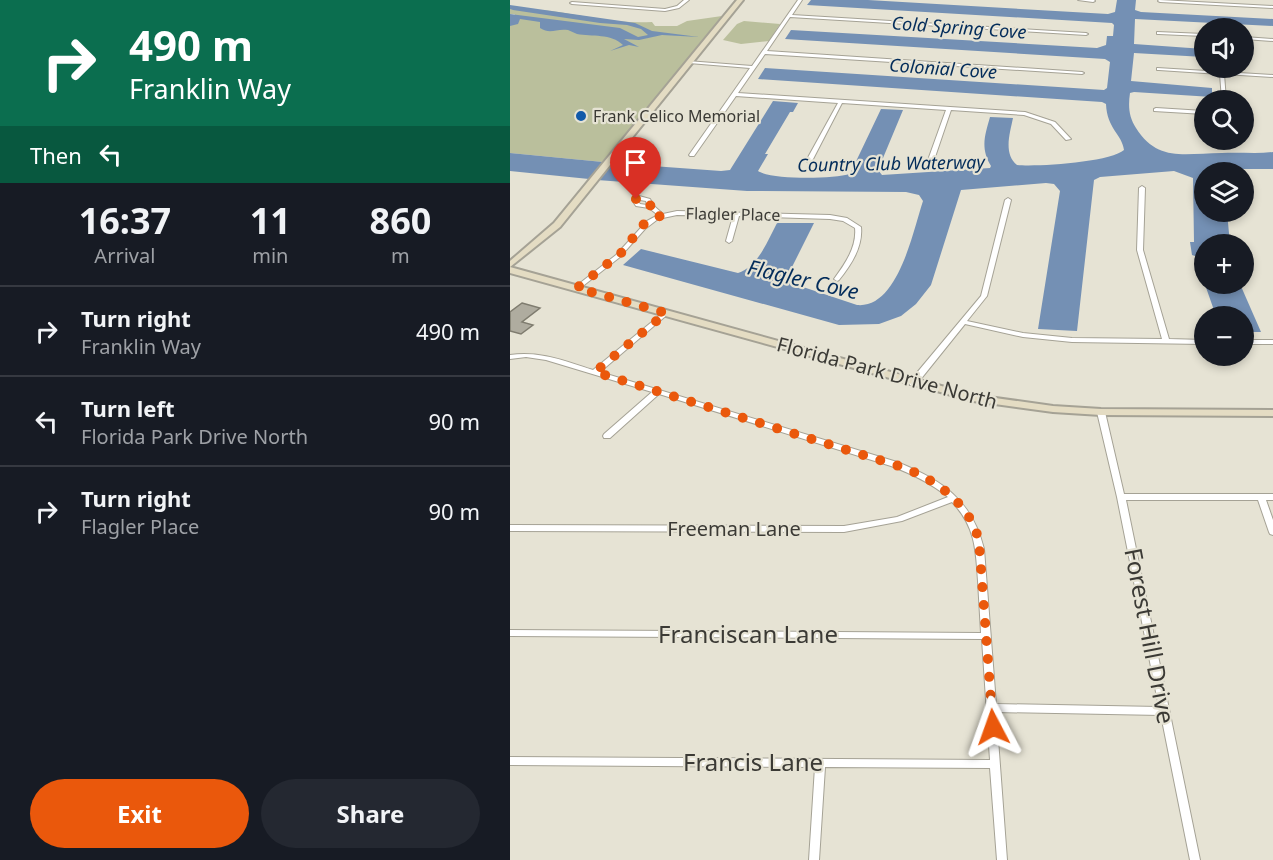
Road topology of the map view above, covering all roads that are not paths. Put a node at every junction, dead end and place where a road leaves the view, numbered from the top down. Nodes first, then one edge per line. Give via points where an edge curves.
1 (687, 0) edge
2 (740, 0) edge
3 (800, 0) edge
4 (1080, 0) edge
5 (1093, 1) edge
6 (1160, 1) edge
7 (572, 3) dead end
8 (1273, 7) edge
9 (788, 16) junction
10 (1159, 33) dead end
11 (1086, 34) dead end
12 (1194, 35) edge
13 (1254, 39) edge
14 (1273, 40) edge
15 (763, 52) junction
16 (689, 62) junction
17 (753, 67) junction
18 (1159, 69) dead end
19 (1194, 71) edge
20 (1082, 73) dead end
21 (1254, 75) edge
22 (1273, 76) edge
23 (735, 94) junction
24 (841, 101) junction
25 (949, 108) junction
26 (1156, 110) dead end
27 (1194, 112) edge
28 (1068, 139) dead end
29 (692, 155) dead end
30 (931, 160) dead end
31 (809, 161) dead end
32 (1142, 188) dead end
33 (1008, 200) dead end
34 (651, 207) dead end
35 (736, 214) junction
36 (662, 215) junction
37 (729, 241) dead end
38 (510, 265) edge
39 (510, 270) edge
40 (837, 279) dead end
41 (577, 288) junction
42 (666, 313) junction
43 (965, 322) junction
44 (1166, 342) junction
45 (1194, 342) edge
46 (1254, 342) edge
47 (1273, 342) edge
48 (510, 357) edge
49 (595, 372) junction
50 (913, 383) junction
51 (657, 392) junction
52 (1101, 412) junction
53 (1273, 413) edge
54 (607, 436) dead end
55 (1121, 497) junction
56 (1261, 497) junction
57 (1273, 497) edge
58 (954, 498) junction
59 (510, 528) edge
60 (1273, 532) edge
61 (510, 633) edge
62 (987, 636) junction
63 (992, 708) junction
64 (1163, 711) junction
65 (510, 761) edge
66 (820, 763) junction
67 (996, 764) junction
68 (814, 860) edge
69 (1002, 860) edge
70 (1195, 860) edge

1 - 7 street via 678,7 665,9
2 - 16 street
3 - 9 street
4 - 5 street
6 - 8 street
9 - 11 street
9 - 15 street
10 - 12 street
13 - 14 street
15 - 17 street
15 - 20 street
16 - 17 street
16 - 38 street via 549,233
17 - 23 street
18 - 19 street
21 - 22 street
23 - 24 street
23 - 29 street
24 - 25 street
24 - 31 street
25 - 28 street via 1034,116 1053,123
25 - 30 street
26 - 27 street
32 - 44 street via 1140,250
33 - 43 street via 986,292
34 - 36 street
35 - 36 street, Flagler Place
35 - 37 street
35 - 40 street, Flagler Place via 830,217 854,223 859,235
36 - 41 street, Flagler Place via 644,224 621,253
39 - 41 street, Florida Park Drive North
41 - 42 street, Florida Park Drive North
42 - 49 street
42 - 50 street, Florida Park Drive North
43 - 44 street via 1058,339
43 - 50 street
44 - 45 street
46 - 47 street
48 - 49 street via 542,357
49 - 51 street
50 - 52 street, Florida Park Drive North via 1017,405
51 - 54 street
51 - 58 street via 902,467 930,480
52 - 53 street, Florida Park Drive North
52 - 55 street, Forest Hill Drive
55 - 56 street
55 - 64 street, Forest Hill Drive
56 - 57 street
56 - 60 street
58 - 59 street, Freeman Lane via 899,519 844,529
58 - 62 street via 978,534
61 - 62 street, Franciscan Lane
62 - 63 street
63 - 64 street
63 - 67 street
64 - 70 street, Forest Hill Drive
65 - 66 street, Francis Lane
66 - 67 street, Francis Lane
66 - 68 street
67 - 69 street

